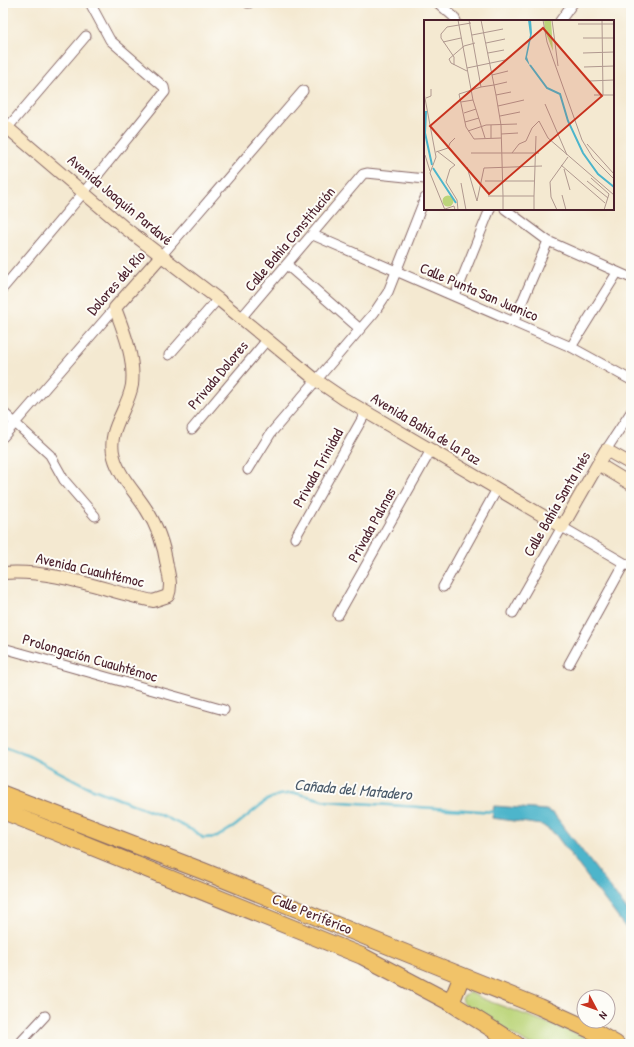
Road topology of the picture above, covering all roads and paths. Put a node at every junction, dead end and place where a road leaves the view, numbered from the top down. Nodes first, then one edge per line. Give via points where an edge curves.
1 (90, 3) edge
2 (438, 3) edge
3 (573, 3) edge
4 (456, 20) edge
5 (561, 20) edge
6 (86, 36) dead end
7 (303, 91) dead end
8 (4, 128) edge
9 (424, 179) edge
10 (84, 192) junction
11 (424, 201) edge
12 (490, 210) edge
13 (506, 210) edge
14 (313, 235) junction
15 (548, 241) junction
16 (160, 256) junction
17 (287, 266) junction
18 (396, 272) junction
19 (617, 273) junction
20 (631, 278) edge
21 (3, 288) edge
22 (455, 296) junction
23 (218, 299) junction
24 (115, 308) junction
25 (241, 318) junction
26 (514, 321) junction
27 (360, 329) junction
28 (267, 340) junction
29 (571, 347) junction
30 (169, 355) dead end
31 (316, 380) junction
32 (631, 380) edge
33 (3, 412) edge
34 (366, 412) junction
35 (631, 412) edge
36 (16, 423) junction
37 (192, 429) dead end
38 (3, 437) edge
39 (431, 450) junction
40 (606, 450) junction
41 (598, 464) junction
42 (631, 464) edge
43 (248, 470) dead end
44 (631, 484) edge
45 (497, 489) junction
46 (95, 516) dead end
47 (562, 527) junction
48 (295, 538) dead end
49 (628, 566) edge
50 (3, 573) edge
51 (443, 586) dead end
52 (513, 612) dead end
53 (338, 615) dead end
54 (3, 648) edge
55 (569, 664) dead end
56 (224, 710) dead end
57 (3, 794) edge
58 (3, 811) edge
59 (462, 976) junction
60 (451, 1003) junction
61 (45, 1016) dead end
62 (19, 1044) edge
63 (516, 1044) edge
64 (616, 1044) edge

1 - 10 street via 110,40 164,87 164,94
2 - 4 street
3 - 5 street
6 - 8 street
7 - 16 street, Dolores del Río
8 - 10 main road, Avenida Joaquín Pardavé
9 - 14 street, Calle Bahía Constitución via 367,173 359,178
10 - 16 main road, Avenida Joaquín Pardavé
10 - 21 street
11 - 18 street
12 - 22 street
13 - 15 street
14 - 17 street, Calle Bahía Constitución
14 - 18 street, Calle Punta San Juanico
15 - 19 street
15 - 26 street
16 - 23 main road, Avenida Joaquín Pardavé
16 - 24 main road, Dolores del Río
17 - 25 street, Calle Bahía Constitución
17 - 27 street
18 - 22 street, Calle Punta San Juanico
18 - 27 street via 382,302
19 - 20 street
19 - 29 street
22 - 26 street, Calle Punta San Juanico
23 - 25 main road, Avenida Bahía de la Paz
23 - 30 street
24 - 36 street, Dolores del Río
24 - 50 main road, Avenida Cuauhtémoc via 130,351 132,386 115,426 112,442 114,458 158,530 165,550 170,589 168,596 153,601 45,573
25 - 28 main road, Avenida Bahía de la Paz
26 - 29 street, Calle Punta San Juanico
27 - 31 street
28 - 31 main road, Avenida Bahía de la Paz
28 - 37 street, Privada Dolores
29 - 32 street, Calle Punta San Juanico
31 - 34 main road, Avenida Bahía de la Paz
31 - 43 street via 271,433
33 - 36 street
34 - 39 main road, Avenida Bahía de la Paz
34 - 48 street, Privada Trinidad
35 - 40 street, Calle Bahía Santa Inés
36 - 38 street, Dolores del Río
36 - 46 street via 50,455 64,480
39 - 45 main road, Avenida Bahía de la Paz
39 - 53 street, Privada Palmas
40 - 41 main road, Calle Bahía Santa Inés
40 - 42 main road
41 - 44 main road
41 - 47 main road, Calle Bahía Santa Inés
45 - 47 main road, Avenida Bahía de la Paz
45 - 51 street
47 - 49 street, Avenida Bahía de la Paz
47 - 52 street, Calle Bahía Santa Inés
49 - 55 street
54 - 56 street, Prolongación Cuauhtémoc
57 - 59 highway, Calle Periférico via 204,871
58 - 60 highway, Calle Periférico via 362,956
59 - 60 highway
59 - 64 highway, Calle Periférico via 540,1007
60 - 63 highway, Calle Periférico
61 - 62 street

